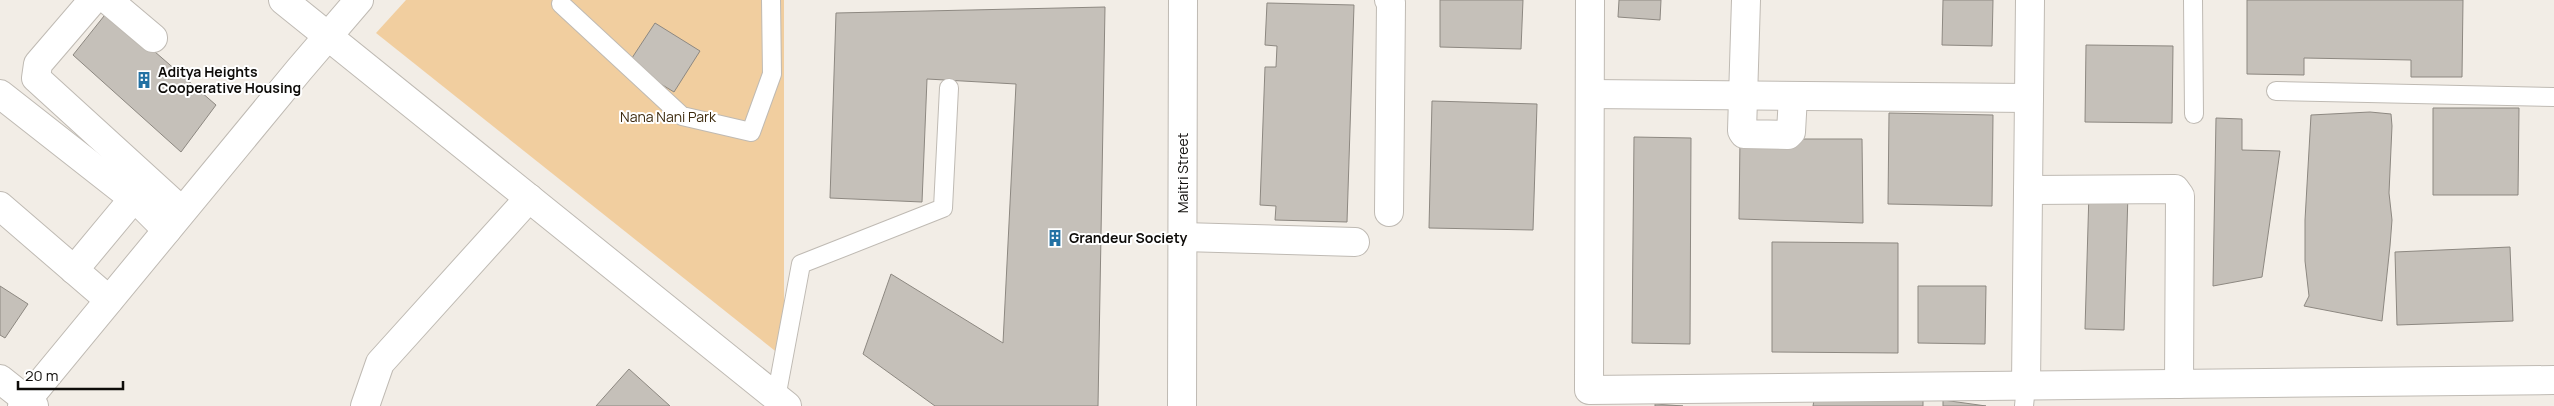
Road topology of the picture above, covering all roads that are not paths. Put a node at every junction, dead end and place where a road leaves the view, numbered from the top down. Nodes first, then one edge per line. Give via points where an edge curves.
1 (93, 0) edge
2 (108, 0) edge
3 (283, 0) edge
4 (359, 0) edge
5 (772, 0) edge
6 (1183, 0) edge
7 (1388, 0) edge
8 (1590, 0) edge
9 (1746, 0) edge
10 (2030, 0) edge
11 (2193, 0) edge
12 (561, 4) dead end
13 (328, 36) junction
14 (153, 38) dead end
15 (949, 88) dead end
16 (2276, 91) dead end
17 (0, 94) edge
18 (1590, 94) junction
19 (1744, 95) junction
20 (1793, 96) junction
21 (2554, 97) edge
22 (2030, 98) junction
23 (2194, 114) dead end
24 (2028, 190) junction
25 (529, 198) junction
26 (133, 199) junction
27 (0, 206) edge
28 (1389, 212) dead end
29 (174, 220) junction
30 (1183, 237) junction
31 (1355, 242) dead end
32 (74, 270) junction
33 (109, 300) junction
34 (0, 379) edge
35 (2554, 380) edge
36 (2179, 384) junction
37 (2025, 396) edge
38 (2090, 396) edge
39 (782, 402) edge
40 (28, 404) edge
41 (365, 406) edge
42 (1182, 406) edge

1 - 29 street via 38,64 36,78
2 - 14 street
3 - 13 street
4 - 13 street
5 - 12 lane via 772,74 751,132 682,116
6 - 30 street, Maitri Street
7 - 28 street via 1392,3
8 - 18 street
9 - 19 street
10 - 22 street
11 - 23 lane
13 - 25 street
13 - 29 street
15 - 39 lane via 943,208 801,264
16 - 21 lane
17 - 26 street
18 - 19 street
18 - 37 street via 1589,390
19 - 20 street
19 - 20 street via 1744,134 1779,135 1791,132
20 - 22 street
22 - 24 street
24 - 36 street via 2175,189 2180,196
24 - 37 street
25 - 39 street
25 - 41 street via 380,363
26 - 29 street
26 - 32 street
27 - 32 street
29 - 33 street
30 - 31 street
30 - 42 street, Maitri Street
32 - 33 street
33 - 40 street
34 - 40 street
35 - 36 street
36 - 38 street
37 - 38 street

